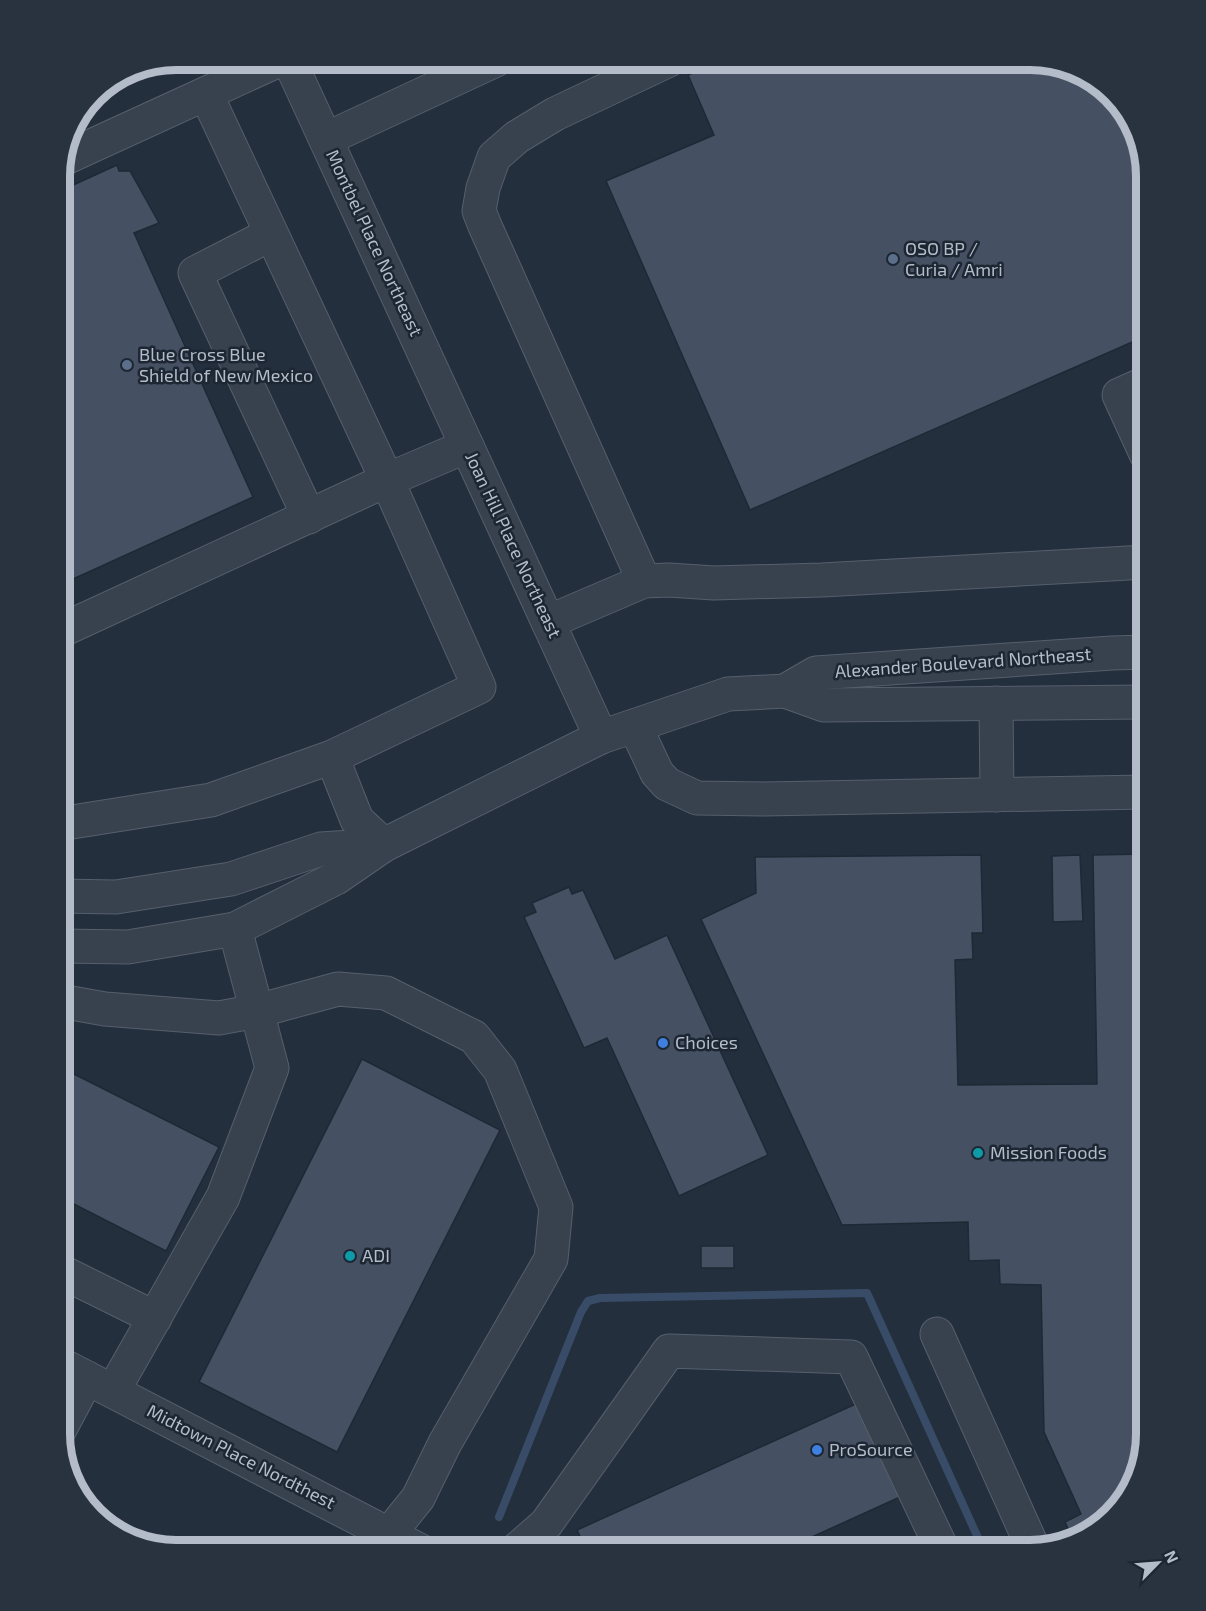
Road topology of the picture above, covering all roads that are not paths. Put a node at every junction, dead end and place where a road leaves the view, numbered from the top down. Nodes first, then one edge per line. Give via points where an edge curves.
1 (255, 71) edge
2 (294, 71) edge
3 (472, 71) edge
4 (646, 71) edge
5 (206, 94) junction
6 (326, 139) junction
7 (73, 155) edge
8 (272, 234) junction
9 (424, 354) joint
10 (1136, 387) edge
11 (1136, 432) edge
12 (467, 446) junction
13 (387, 480) junction
14 (309, 517) junction
15 (1136, 562) edge
16 (644, 581) junction
17 (548, 622) junction
18 (71, 626) edge
19 (1136, 652) edge
20 (785, 691) junction
21 (1136, 702) edge
22 (996, 704) junction
23 (635, 726) junction
24 (601, 737) junction
25 (332, 757) junction
26 (1136, 792) edge
27 (997, 795) junction
28 (70, 822) edge
29 (384, 845) junction
30 (70, 896) edge
31 (236, 929) junction
32 (70, 946) edge
33 (70, 1003) edge
34 (257, 1011) junction
35 (70, 1276) edge
36 (155, 1318) junction
37 (937, 1334) dead end
38 (87, 1378) edge
39 (70, 1410) edge
40 (389, 1534) junction
41 (400, 1540) edge
42 (528, 1540) edge
43 (938, 1540) edge
44 (1030, 1540) edge

1 - 5 street
2 - 6 street
3 - 6 street, Montbel Place Northeast
4 - 16 street via 555,114 517,137 494,157 479,211
5 - 7 street
5 - 8 street
6 - 9 street, Montbel Place Northeast
8 - 13 street
8 - 14 street via 195,273
9 - 12 street, Joan Hill Place Northeast
10 - 11 street via 1119,395
12 - 13 street
12 - 17 street, Joan Hill Place Northeast
13 - 14 street
13 - 25 street via 479,687
14 - 18 street
15 - 16 street via 822,580
16 - 17 street
17 - 24 street, Joan Hill Place Northeast
19 - 20 street, Alexander Boulevard Northeast via 816,673
20 - 22 street, Alexander Boulevard Northeast via 824,705
20 - 23 street, Alexander Boulevard Northeast via 728,694
21 - 22 street, Alexander Boulevard Northeast
22 - 27 street
23 - 24 street, Alexander Boulevard Northeast
23 - 27 street via 657,773 667,784 697,798
24 - 29 street, Alexander Boulevard Northeast
25 - 28 street via 212,800
25 - 29 street via 357,820
26 - 27 street
29 - 30 street, Alexander Boulevard Northeast via 321,849 231,879 116,897
29 - 31 street, Alexander Boulevard Northeast via 336,878
31 - 32 street, Alexander Boulevard Northeast via 128,947
31 - 34 street
33 - 34 street via 219,1018
34 - 36 street via 272,1068 223,1197
34 - 40 street via 338,989 386,993 474,1038 500,1070 556,1207 551,1259 445,1443 418,1498
35 - 36 street
36 - 38 street
37 - 44 street
38 - 39 street
38 - 40 street, Midtown Place Nordthest
40 - 41 street, Midtown Place Nordthest
42 - 43 street via 546,1524 669,1350 851,1357

